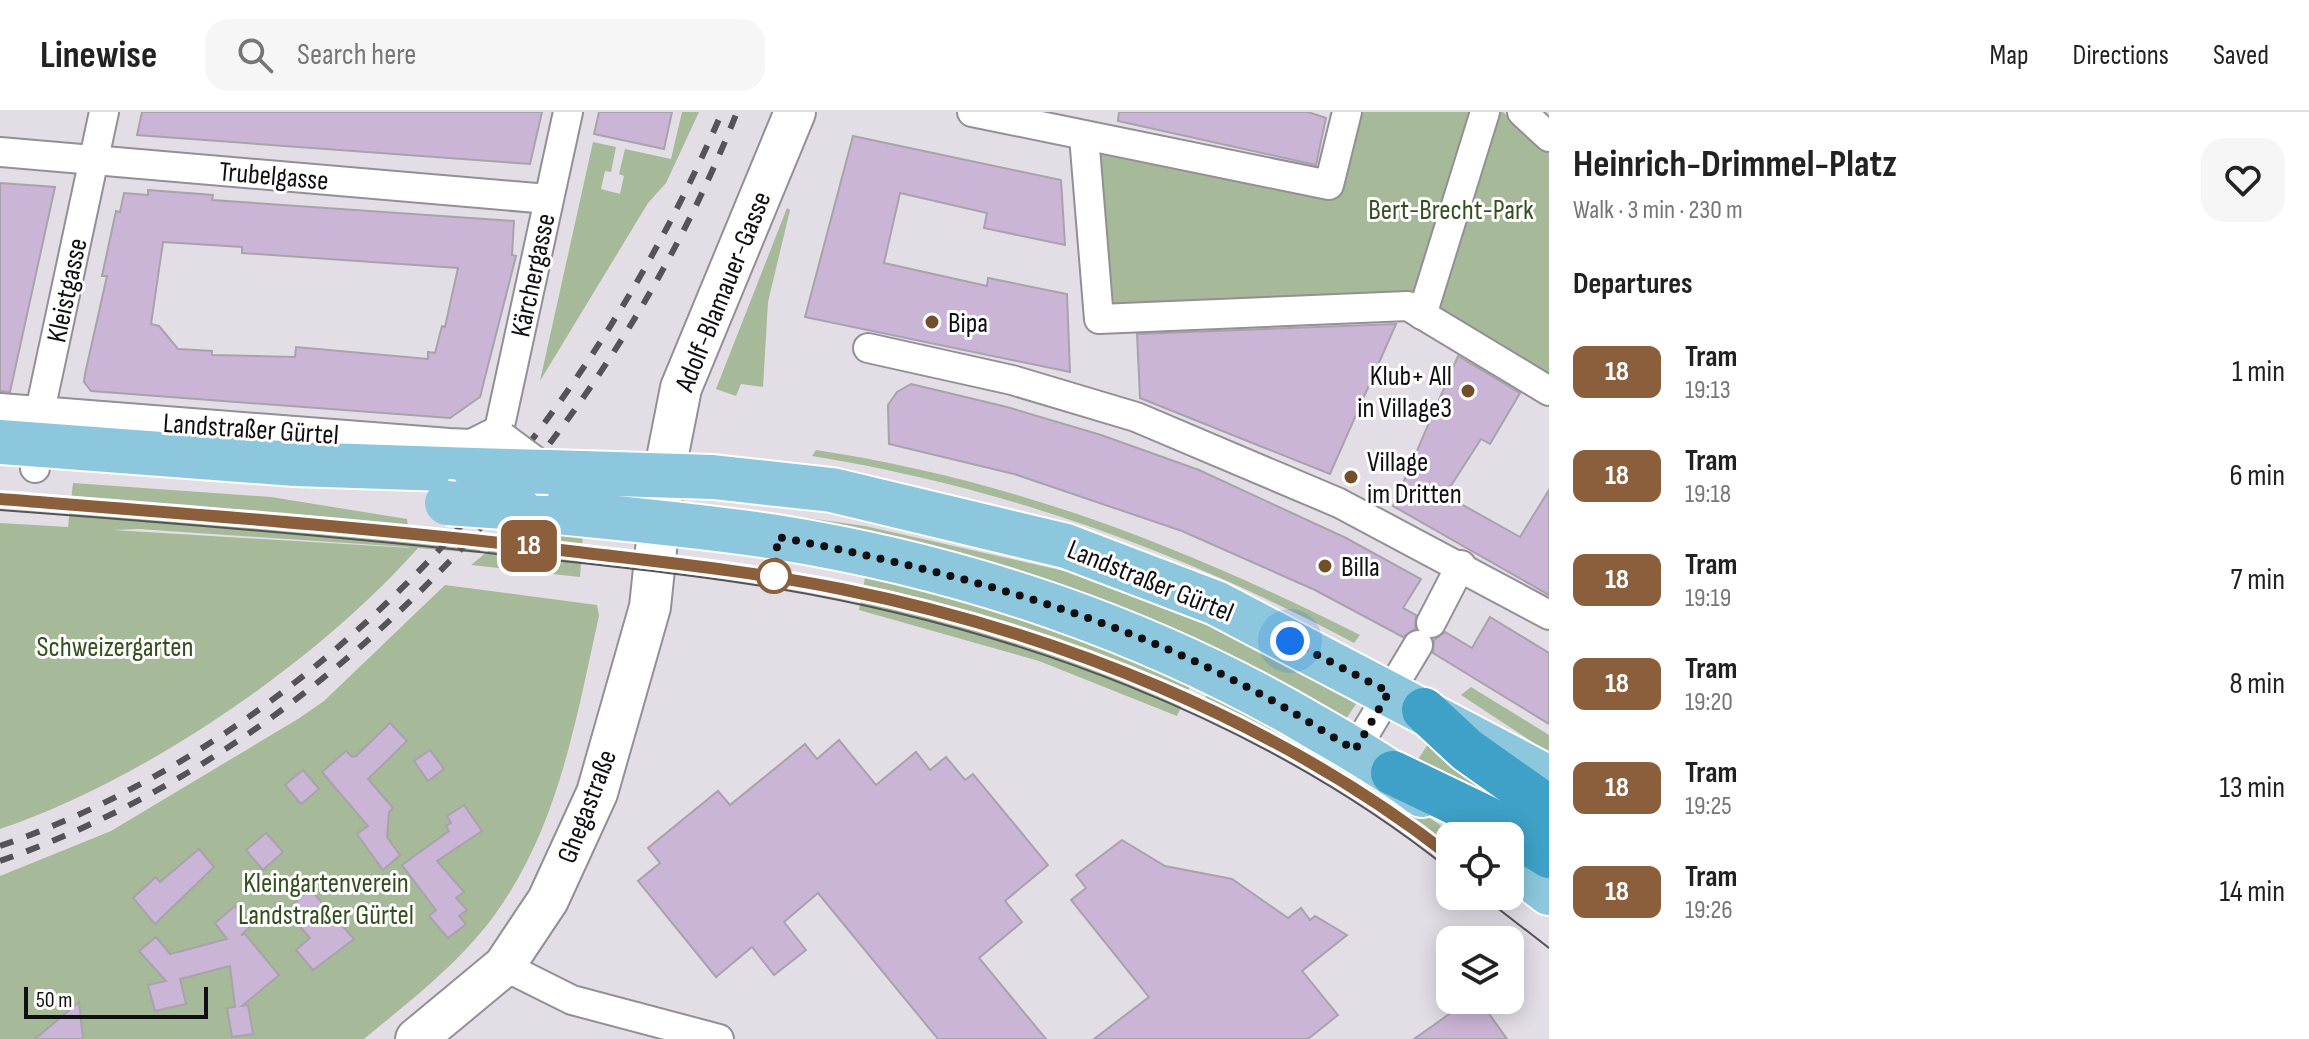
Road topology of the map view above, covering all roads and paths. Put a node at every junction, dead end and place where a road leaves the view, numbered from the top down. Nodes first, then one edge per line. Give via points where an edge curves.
1 (104, 112) edge
2 (568, 112) edge
3 (795, 112) edge
4 (972, 112) edge
5 (1347, 112) edge
6 (1485, 112) edge
7 (1522, 112) edge
8 (1084, 136) junction
9 (1549, 137) edge
10 (0, 152) edge
11 (93, 160) junction
12 (548, 199) junction
13 (1422, 315) junction
14 (868, 348) dead end
15 (1549, 391) edge
16 (0, 408) edge
17 (501, 434) junction
18 (22, 447) edge
19 (549, 472) junction
20 (664, 474) junction
21 (659, 523) junction
22 (1461, 565) junction
23 (1549, 615) edge
24 (1406, 701) junction
25 (1355, 750) junction
26 (1393, 773) junction
27 (1549, 778) edge
28 (1549, 808) edge
29 (1457, 822) edge
30 (1549, 856) edge
31 (1524, 874) edge
32 (1549, 893) edge
33 (504, 966) junction
34 (416, 1039) edge
35 (719, 1039) edge

1 - 11 street, Kleistgasse
2 - 12 street, Kärchergasse
3 - 20 street, Adolf-Blamauer-Gasse via 681,388
4 - 8 street
5 - 8 street via 1329,185
6 - 13 street
7 - 9 street
8 - 13 street via 1099,319 1408,306
10 - 11 street, Trubelgasse
11 - 12 street, Trubelgasse
11 - 18 street, Kleistgasse
12 - 17 street, Kärchergasse
13 - 15 street
14 - 22 street via 1012,380 1136,417 1339,503
16 - 18 street, Landstraßer Gürtel
17 - 18 street, Landstraßer Gürtel via 471,444
17 - 19 street, bridge
18 - 19 main road, Landstraßer Gürtel, bridge via 295,464
18 - 21 main road, Landstraßer Gürtel, bridge via 447,503
19 - 20 main road, Landstraßer Gürtel
20 - 21 street, Adolf-Blamauer-Gasse
20 - 24 main road, Landstraßer Gürtel via 768,481 894,502 1066,546 1216,603
21 - 25 main road, Landstraßer Gürtel via 778,537 959,577 1052,606 1244,685
21 - 33 street, Ghegastraße via 650,607 597,793 548,900
22 - 23 street
22 - 24 street via 1424,634
24 - 25 street
24 - 27 main road, Landstraßer Gürtel
24 - 28 highway
25 - 26 main road
26 - 29 main road
26 - 30 highway via 1495,822
31 - 32 main road
33 - 34 street, Ghegastraße
33 - 35 street via 572,1000

